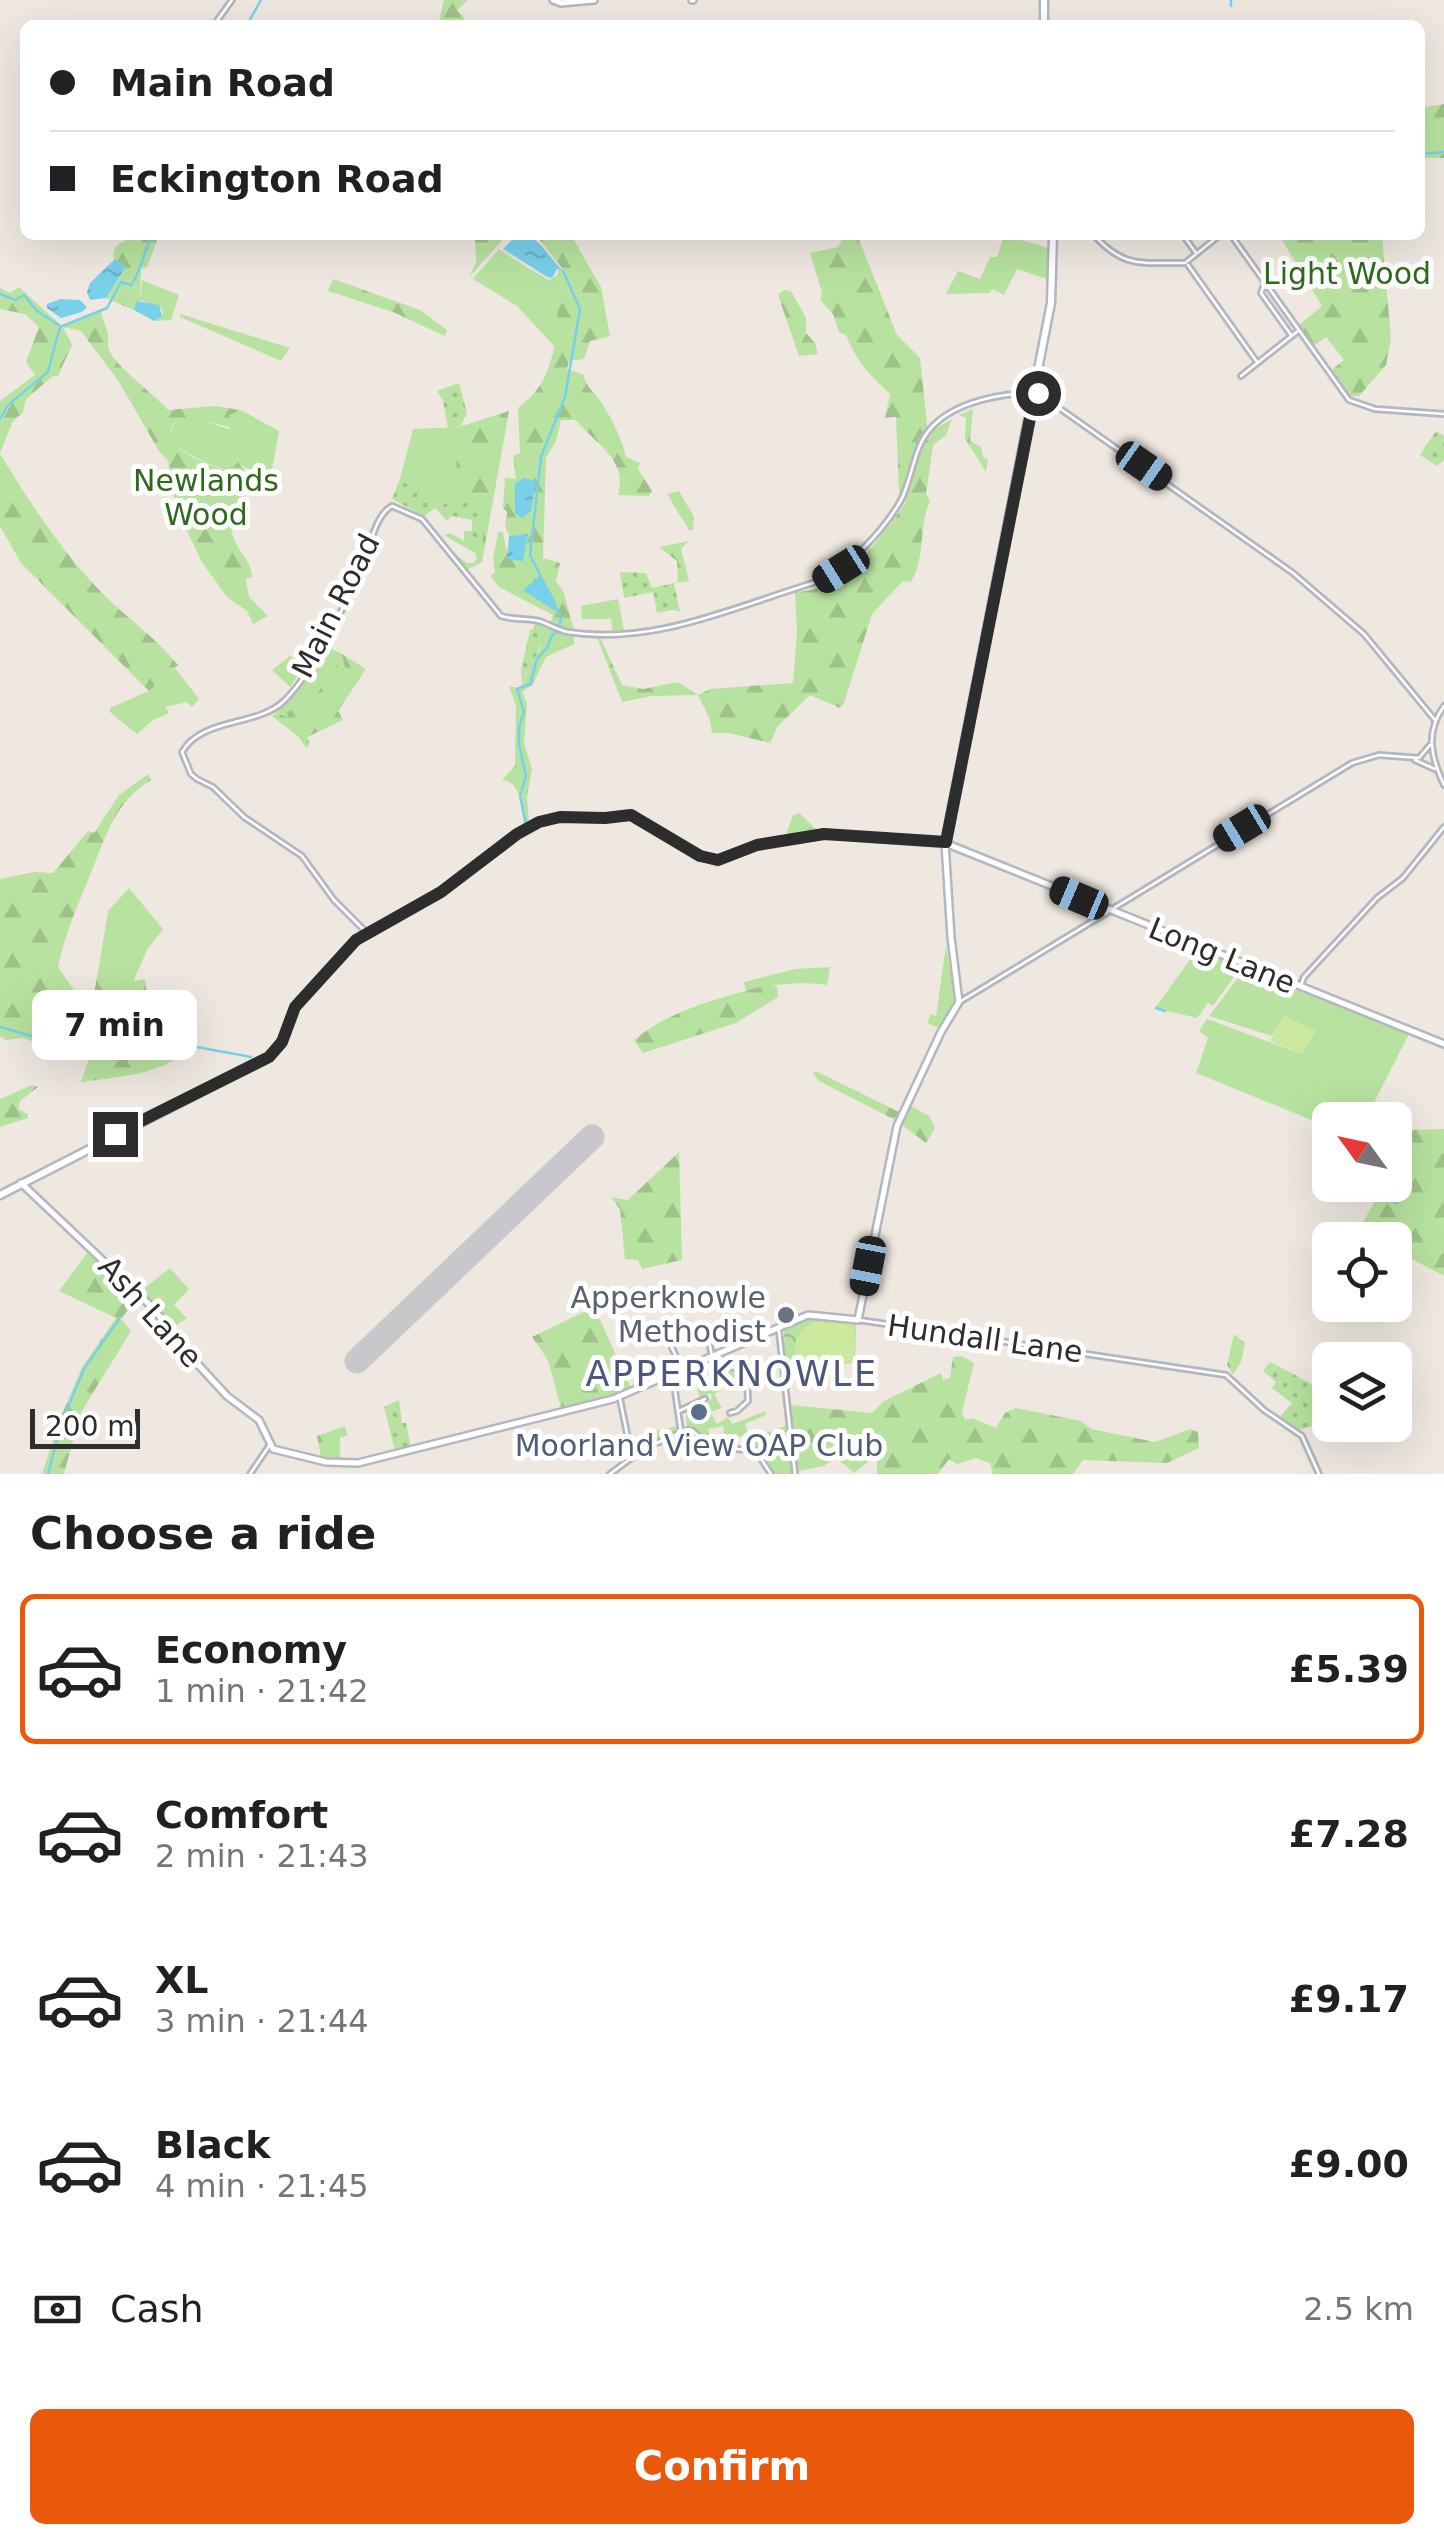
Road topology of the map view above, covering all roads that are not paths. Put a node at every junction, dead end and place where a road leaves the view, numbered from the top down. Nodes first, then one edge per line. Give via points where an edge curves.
1 (553, 0) edge
2 (594, 0) edge
3 (1053, 240) edge
4 (1098, 240) edge
5 (1187, 240) edge
6 (1214, 240) edge
7 (1234, 240) edge
8 (1197, 254) junction
9 (1186, 263) junction
10 (1265, 284) junction
11 (1298, 332) junction
12 (1292, 336) junction
13 (1257, 362) junction
14 (1241, 376) dead end
15 (1035, 393) junction
16 (1444, 414) edge
17 (1444, 706) edge
18 (1435, 720) junction
19 (1430, 745) junction
20 (1414, 760) junction
21 (1437, 770) junction
22 (1444, 786) edge
23 (1444, 827) edge
24 (946, 842) junction
25 (1110, 911) junction
26 (366, 932) junction
27 (1304, 977) junction
28 (1290, 983) junction
29 (1300, 987) junction
30 (959, 1002) junction
31 (1444, 1044) edge
32 (21, 1184) junction
33 (0, 1195) edge
34 (858, 1320) junction
35 (778, 1328) junction
36 (709, 1340) dead end
37 (672, 1348) dead end
38 (712, 1358) junction
39 (682, 1371) junction
40 (673, 1375) junction
41 (619, 1397) junction
42 (705, 1399) dead end
43 (678, 1411) junction
44 (732, 1411) dead end
45 (680, 1432) junction
46 (270, 1445) junction
47 (632, 1458) junction
48 (250, 1474) edge
49 (610, 1474) edge
50 (771, 1474) edge
51 (795, 1474) edge
52 (1319, 1474) edge

1 - 2 street
3 - 15 main road via 1053,288
4 - 9 street via 1125,260
5 - 8 street
6 - 8 street
7 - 10 street
8 - 9 street
9 - 13 street
10 - 11 street
10 - 12 street via 1260,293
11 - 12 street
11 - 16 street via 1356,404
12 - 13 street
13 - 14 street
15 - 18 street via 1294,573 1364,634
15 - 24 main road
15 - 26 street, Main Road via 980,401 930,428 900,501 841,569 662,630 621,636 501,616 422,519 390,506 312,663 284,701 200,735 183,749 191,774 302,856
17 - 18 street
18 - 19 street
19 - 20 street
19 - 21 street
20 - 21 street
20 - 25 street via 1379,755 1352,763
21 - 22 street
23 - 27 street
24 - 25 street, Long Lane
24 - 26 main road via 824,834 757,845 718,860 631,815 560,817 529,827 441,892
24 - 30 street
25 - 28 street, Long Lane
25 - 30 street
26 - 32 main road via 295,1007 269,1057
27 - 28 street
27 - 29 street
28 - 29 street, Long Lane
29 - 31 street, Long Lane
30 - 34 street via 898,1126
32 - 33 main road
32 - 46 street, Ash Lane via 153,1308 228,1396 259,1420
34 - 35 street, Hundall Lane via 814,1314
34 - 52 street, Hundall Lane via 1226,1375 1302,1436
35 - 38 street, Hundall Lane
35 - 51 street
36 - 38 street
37 - 39 street
38 - 39 street, Hundall Lane
38 - 44 street via 747,1375 749,1396
39 - 40 street, Hundall Lane
40 - 41 street, Hundall Lane
40 - 43 street
41 - 46 street, Hundall Lane via 358,1463 295,1457
41 - 47 street
42 - 43 street
43 - 45 street
45 - 47 street
45 - 50 street via 693,1432 710,1446 756,1452
46 - 48 street
47 - 49 street

